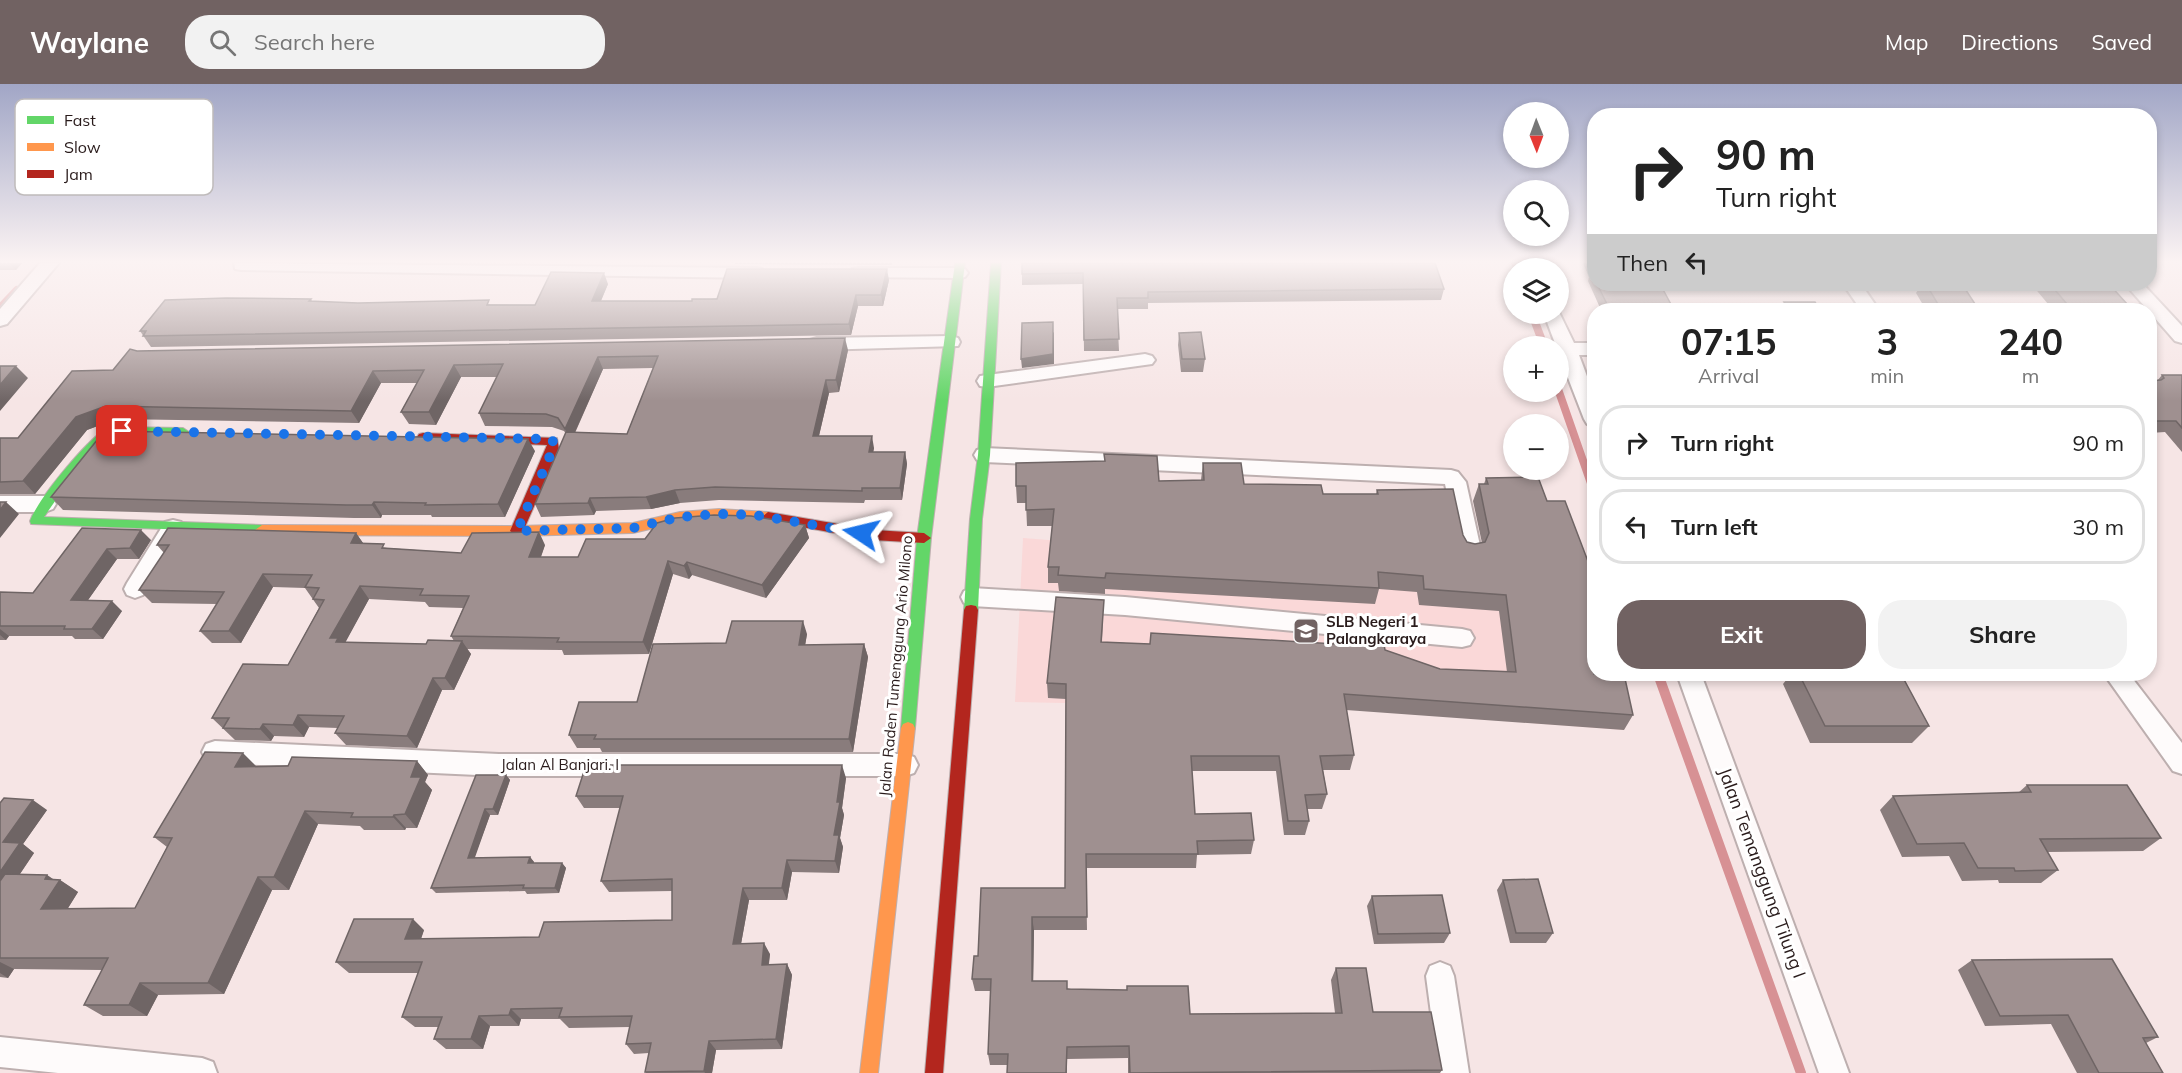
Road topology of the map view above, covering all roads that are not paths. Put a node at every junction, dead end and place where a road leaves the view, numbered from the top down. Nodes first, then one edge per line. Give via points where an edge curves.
1 (955, 309) edge
2 (992, 309) edge
3 (2157, 309) edge
4 (2182, 337) edge
5 (951, 342) junction
6 (795, 344) edge
7 (1569, 349) edge
8 (1587, 349) edge
9 (1569, 352) edge
10 (1145, 360) dead end
11 (987, 381) junction
12 (1587, 400) edge
13 (202, 433) edge
14 (407, 437) edge
15 (984, 455) junction
16 (0, 504) edge
17 (45, 504) junction
18 (173, 528) junction
19 (517, 531) junction
20 (924, 538) junction
21 (1470, 550) edge
22 (135, 589) dead end
23 (972, 597) junction
24 (1462, 638) dead end
25 (1692, 681) edge
26 (2121, 681) edge
27 (215, 752) edge
28 (2182, 763) edge
29 (905, 765) junction
30 (1440, 976) dead end
31 (6, 1060) edge
32 (202, 1073) edge
33 (869, 1073) edge
34 (934, 1073) edge
35 (1454, 1073) edge
36 (1834, 1073) edge

1 - 5 main road, Jalan Raden Tumenggung Ario Milono
2 - 11 main road
3 - 4 street
5 - 6 street
5 - 20 main road, Jalan Raden Tumenggung Ario Milono
7 - 8 street
9 - 12 street
10 - 11 street
11 - 15 main road
13 - 17 main road via 117,431 105,435
14 - 19 main road via 551,439 553,449
15 - 21 street via 1451,477 1456,482
15 - 23 main road
16 - 17 street
17 - 18 main road via 36,517 40,523
18 - 19 main road
18 - 22 street
19 - 20 main road via 633,528 680,517 729,514 873,535
20 - 29 main road, Jalan Raden Tumenggung Ario Milono
23 - 24 street via 1125,606
23 - 34 main road
25 - 36 street, Jalan Temanggung Tilung I
26 - 28 street
27 - 29 street, Jalan Al Banjari. I via 499,765
29 - 33 main road, Jalan Raden Tumenggung Ario Milono
30 - 35 street
31 - 32 street

